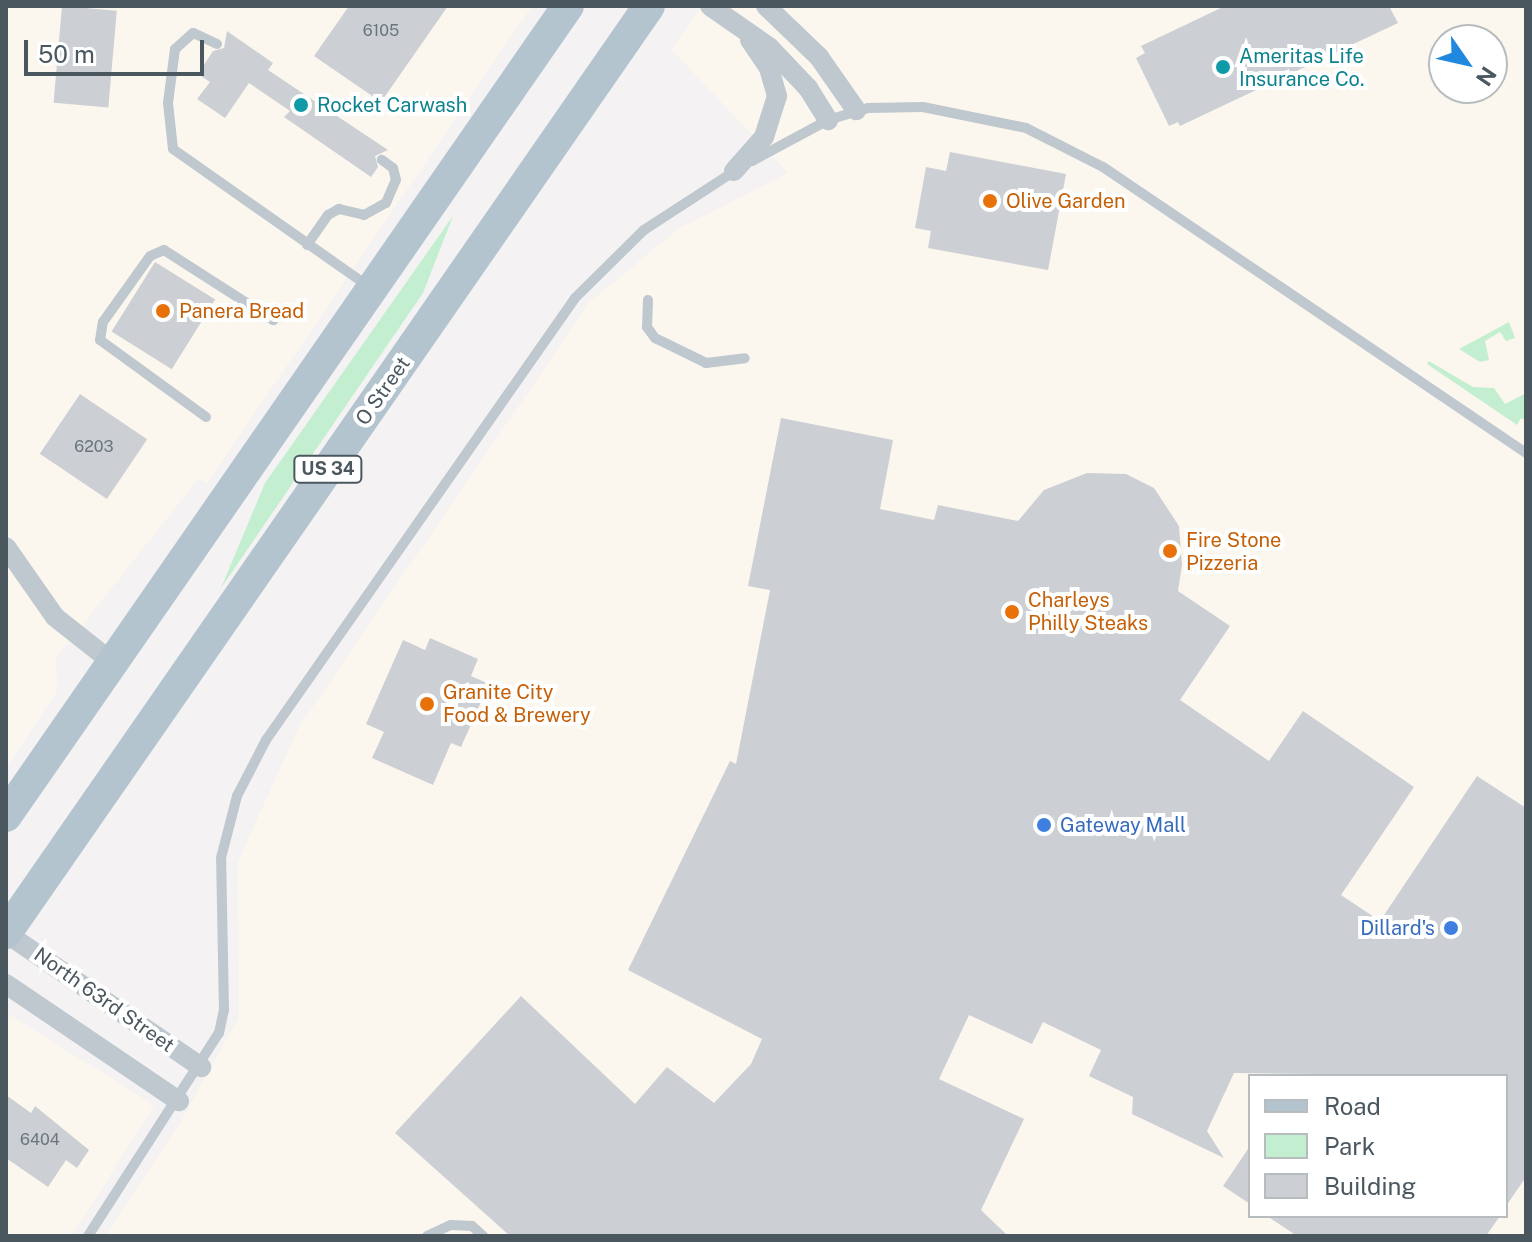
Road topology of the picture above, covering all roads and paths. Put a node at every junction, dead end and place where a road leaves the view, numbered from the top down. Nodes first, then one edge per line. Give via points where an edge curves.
1 (568, 6) edge
2 (649, 6) edge
3 (710, 6) edge
4 (766, 6) edge
5 (748, 36) junction
6 (217, 44) dead end
7 (856, 110) junction
8 (828, 120) junction
9 (382, 160) dead end
10 (734, 171) junction
11 (307, 245) junction
12 (371, 288) junction
13 (648, 300) dead end
14 (273, 320) dead end
15 (745, 358) dead end
16 (206, 417) dead end
17 (1526, 453) edge
18 (6, 547) edge
19 (112, 662) junction
20 (6, 816) edge
21 (6, 933) edge
22 (6, 984) edge
23 (201, 1067) junction
24 (179, 1101) junction
25 (88, 1236) edge
26 (427, 1236) edge
27 (483, 1236) edge

1 - 12 main road
2 - 21 main road, O Street / US 34
3 - 5 street
4 - 7 street via 819,57
5 - 8 street via 787,65
5 - 10 street via 769,68 777,96 764,137
6 - 11 lane via 193,33 175,49 168,103 173,149
7 - 8 lane
7 - 17 lane via 891,106 954,111 1053,139 1103,167
8 - 10 lane
9 - 11 lane via 393,168 396,180 386,203 364,215 339,209 328,215
10 - 23 lane via 644,230 575,298 266,740 237,796 225,835 218,887 224,1010
11 - 12 lane
12 - 19 main road
13 - 15 lane via 647,327 655,338 706,363
14 - 16 lane via 164,250 150,256 103,322 103,343
18 - 19 street via 55,617
19 - 20 main road
21 - 23 street, North 63rd Street
22 - 24 street, North 63rd Street
23 - 24 lane
24 - 25 lane
26 - 27 lane via 451,1225 472,1226

